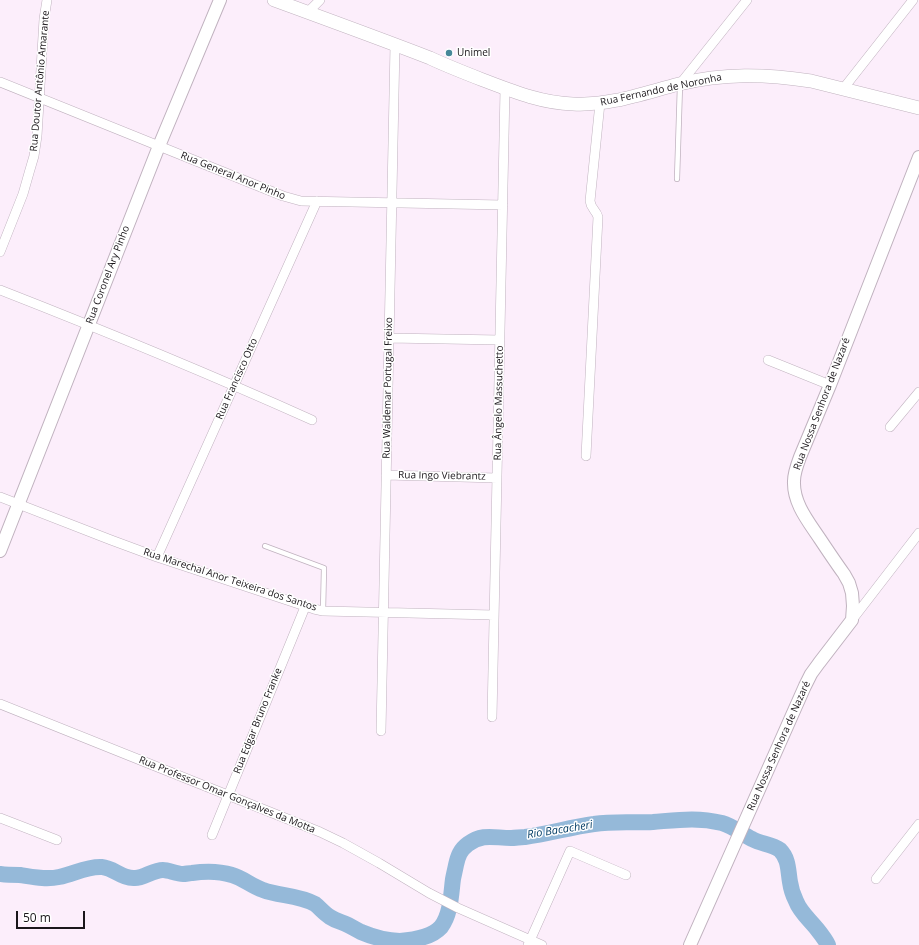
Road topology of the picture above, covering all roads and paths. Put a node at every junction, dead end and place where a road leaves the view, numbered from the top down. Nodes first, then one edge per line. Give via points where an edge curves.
1 (47, 0) edge
2 (220, 0) edge
3 (274, 0) edge
4 (320, 0) edge
5 (747, 0) edge
6 (913, 0) edge
7 (308, 12) junction
8 (395, 45) junction
9 (0, 82) edge
10 (680, 84) junction
11 (505, 89) junction
12 (843, 89) junction
13 (40, 98) junction
14 (600, 103) junction
15 (919, 108) edge
16 (159, 146) junction
17 (919, 157) edge
18 (677, 179) dead end
19 (316, 201) junction
20 (392, 202) junction
21 (503, 205) junction
22 (0, 252) edge
23 (0, 290) edge
24 (89, 324) junction
25 (389, 338) junction
26 (500, 340) junction
27 (768, 360) dead end
28 (234, 385) junction
29 (830, 385) junction
30 (919, 392) edge
31 (312, 420) dead end
32 (890, 427) dead end
33 (586, 456) dead end
34 (386, 475) junction
35 (497, 478) junction
36 (0, 497) edge
37 (18, 504) junction
38 (919, 533) edge
39 (265, 546) dead end
40 (0, 551) edge
41 (157, 557) junction
42 (305, 607) junction
43 (323, 611) junction
44 (383, 612) junction
45 (494, 615) junction
46 (852, 620) junction
47 (0, 704) edge
48 (492, 717) dead end
49 (381, 731) dead end
50 (228, 795) junction
51 (0, 818) edge
52 (919, 824) edge
53 (212, 835) dead end
54 (57, 840) dead end
55 (626, 875) dead end
56 (876, 879) dead end
57 (529, 942) edge
58 (542, 945) edge
59 (690, 945) edge

1 - 13 street, Rua Doutor Antônio Amarante
2 - 16 street, Rua Coronel Ary Pinho
3 - 7 main road, Rua Fernando de Noronha
4 - 7 street
5 - 10 street
6 - 12 street
7 - 8 main road, Rua Fernando de Noronha
8 - 11 main road, Rua Fernando de Noronha
8 - 20 street, Rua Waldemar Portugal Freixo
9 - 13 street, Rua General Anor Pinho
10 - 12 main road, Rua Fernando de Noronha via 750,75 793,78
10 - 14 main road, Rua Fernando de Noronha
10 - 18 lane
11 - 14 main road, Rua Fernando de Noronha via 556,102
11 - 21 street, Rua Ângelo Massuchetto
12 - 15 main road, Rua Fernando de Noronha
13 - 16 street, Rua General Anor Pinho
13 - 22 street, Rua Doutor Antônio Amarante via 37,136 30,173
14 - 33 street via 590,201 598,217
16 - 19 street, Rua General Anor Pinho via 283,196 301,201
16 - 24 street, Rua Coronel Ary Pinho
17 - 29 street, Rua Nossa Senhora de Nazaré
19 - 20 street, Rua General Anor Pinho
19 - 28 street, Rua Francisco Otto
20 - 21 street, Rua General Anor Pinho
20 - 25 street, Rua Waldemar Portugal Freixo
21 - 26 street, Rua Ângelo Massuchetto
23 - 24 street
24 - 28 street
24 - 37 street, Rua Coronel Ary Pinho
25 - 26 street
25 - 34 street, Rua Waldemar Portugal Freixo
26 - 35 street, Rua Ângelo Massuchetto
27 - 29 street
28 - 31 street
28 - 41 street, Rua Francisco Otto
29 - 46 street, Rua Nossa Senhora de Nazaré via 796,468 795,494 806,518 844,574 852,593
30 - 32 street
34 - 35 street, Rua Ingo Viebrantz
34 - 44 street, Rua Waldemar Portugal Freixo
35 - 45 street, Rua Ângelo Massuchetto
36 - 37 street, Rua Marechal Anor Teixeira dos Santos
37 - 40 street, Rua Coronel Ary Pinho
37 - 41 street, Rua Marechal Anor Teixeira dos Santos
38 - 46 street
39 - 43 lane via 324,568
41 - 42 street, Rua Marechal Anor Teixeira dos Santos
42 - 43 street, Rua Marechal Anor Teixeira dos Santos
42 - 50 street, Rua Edgar Bruno Franke
43 - 44 street, Rua Marechal Anor Teixeira dos Santos
44 - 45 street, Rua Marechal Anor Teixeira dos Santos
44 - 49 street, Rua Waldemar Portugal Freixo
45 - 48 street, Rua Ângelo Massuchetto
46 - 59 street, Rua Nossa Senhora de Nazaré via 811,674 805,686
47 - 50 street, Rua Professor Omar Gonçalves da Motta
50 - 53 street, Rua Edgar Bruno Franke
50 - 57 street, Rua Professor Omar Gonçalves da Motta via 332,837 429,893
51 - 54 street
52 - 56 street
55 - 57 street via 570,851
57 - 58 street, Rua Professor Omar Gonçalves da Motta

